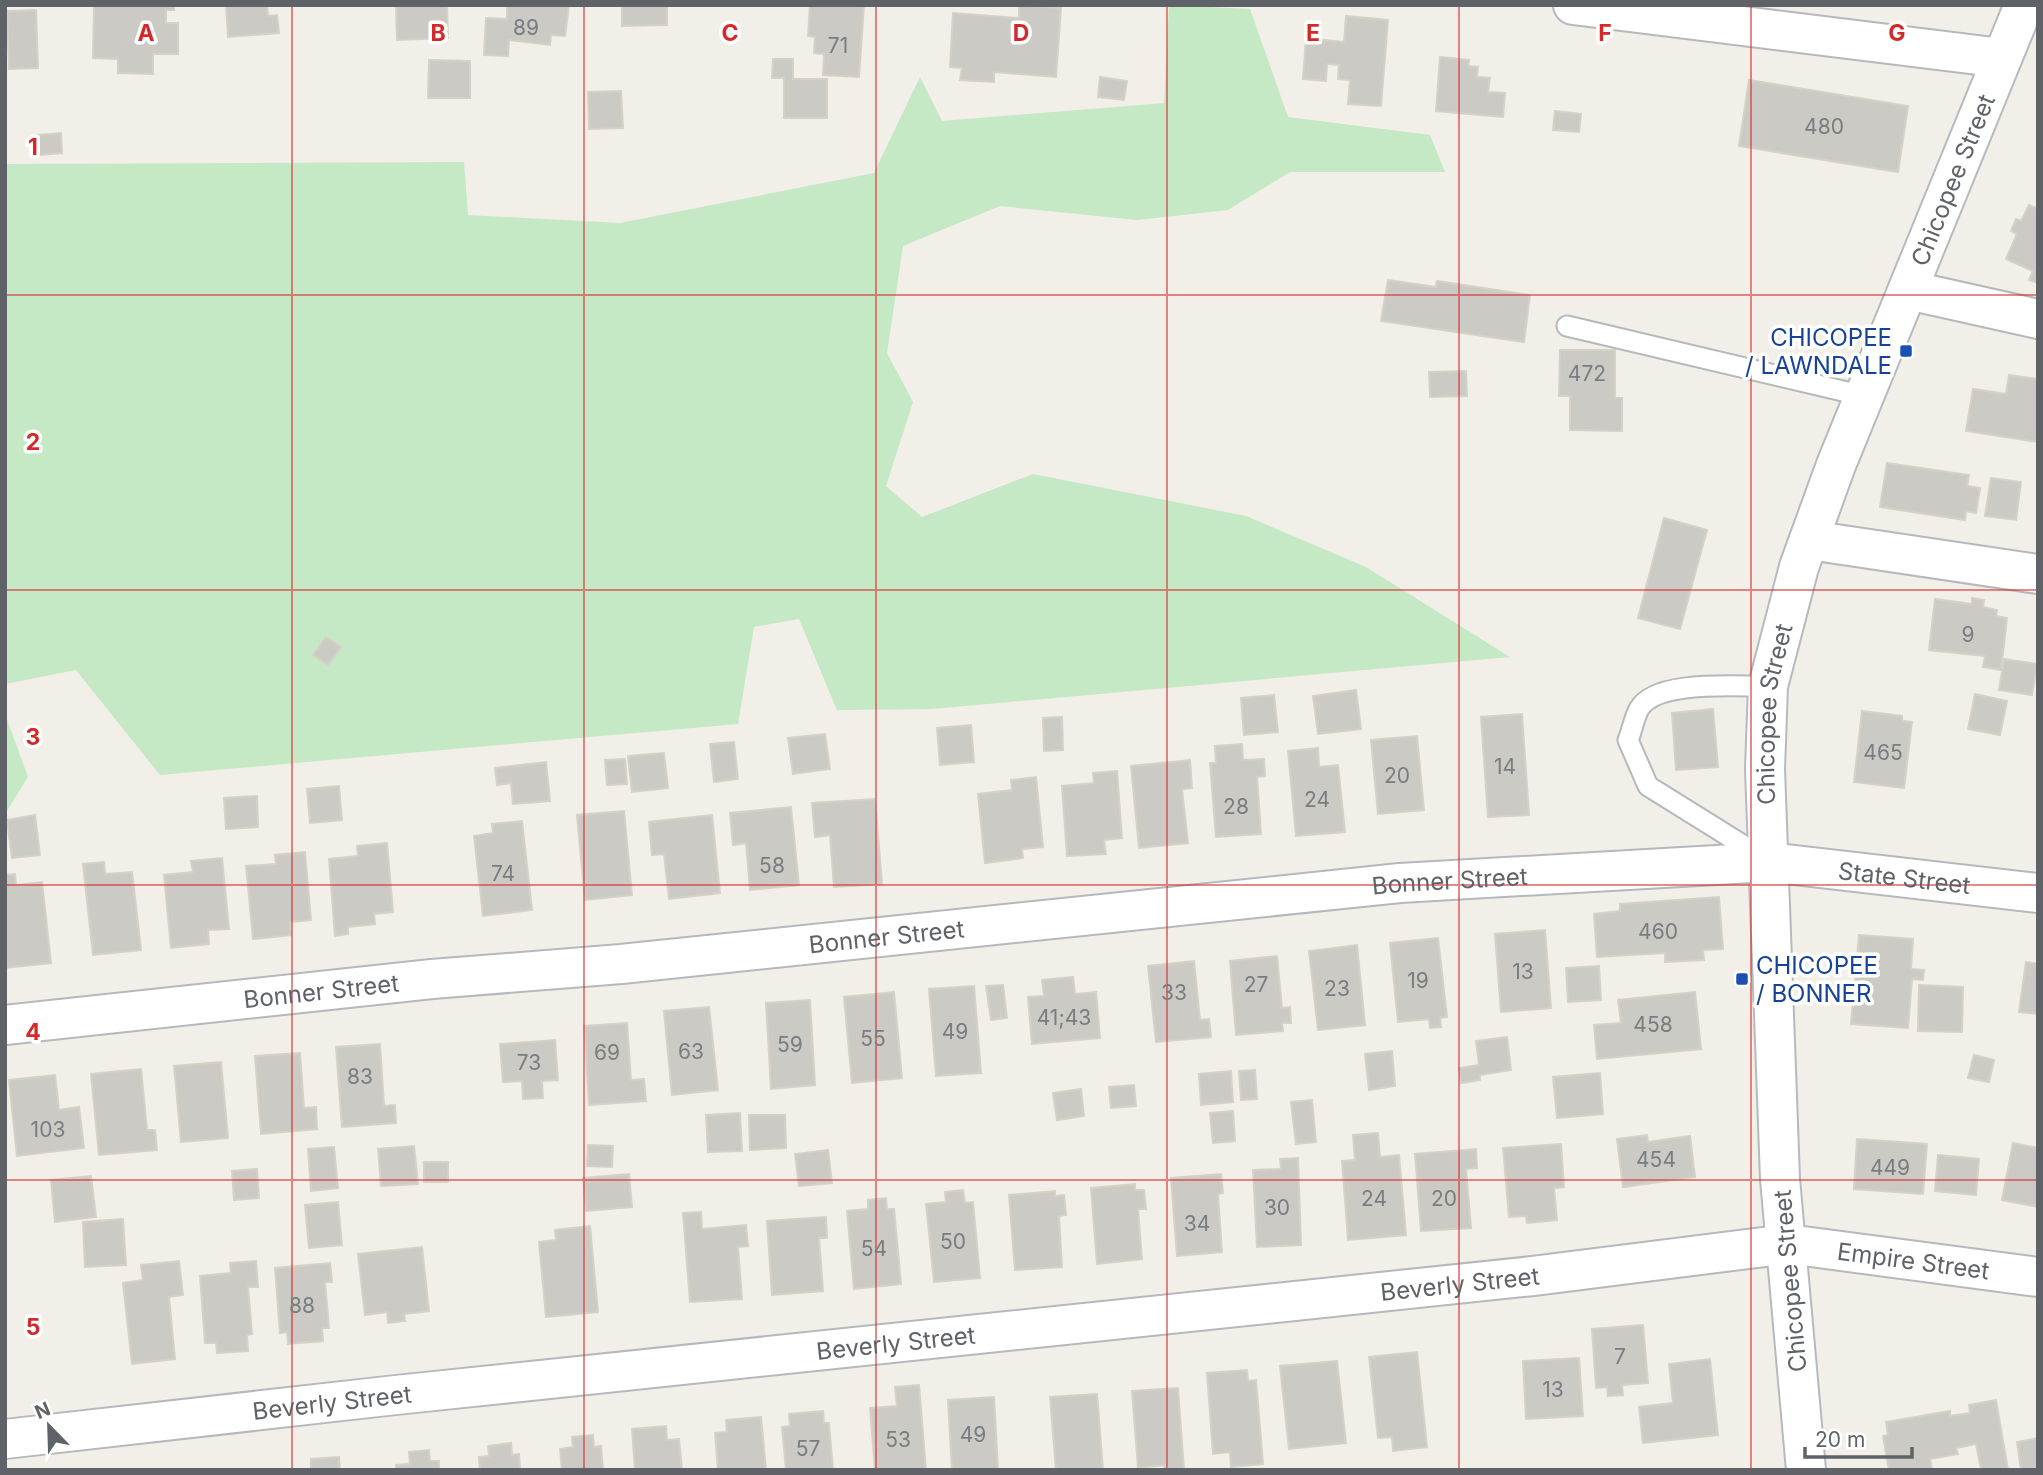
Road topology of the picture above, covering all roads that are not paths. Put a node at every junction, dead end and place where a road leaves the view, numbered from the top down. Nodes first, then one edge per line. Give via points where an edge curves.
1 (1573, 5) edge
2 (2024, 5) edge
3 (2003, 58) junction
4 (1908, 290) junction
5 (2038, 319) edge
6 (1567, 326) dead end
7 (1864, 396) junction
8 (1809, 540) junction
9 (2038, 574) edge
10 (1769, 686) junction
11 (1769, 862) junction
12 (2038, 892) edge
13 (5, 1025) edge
14 (1788, 1244) junction
15 (2038, 1277) edge
16 (5, 1439) edge
17 (1806, 1470) edge

1 - 3 street
2 - 3 street, Chicopee Street
3 - 4 street, Chicopee Street
4 - 5 street
4 - 7 street, Chicopee Street
6 - 7 lane
7 - 8 street, Chicopee Street
8 - 9 street
8 - 10 street, Chicopee Street
10 - 11 street, Chicopee Street via 1765,769
10 - 11 lane via 1685,687 1661,694 1640,707 1628,740 1648,786
11 - 12 street, State Street
11 - 13 street, Bonner Street via 1400,883
11 - 14 street, Chicopee Street via 1780,1179
14 - 15 street, Empire Street
14 - 16 street, Beverly Street via 1533,1276
14 - 17 street, Chicopee Street

